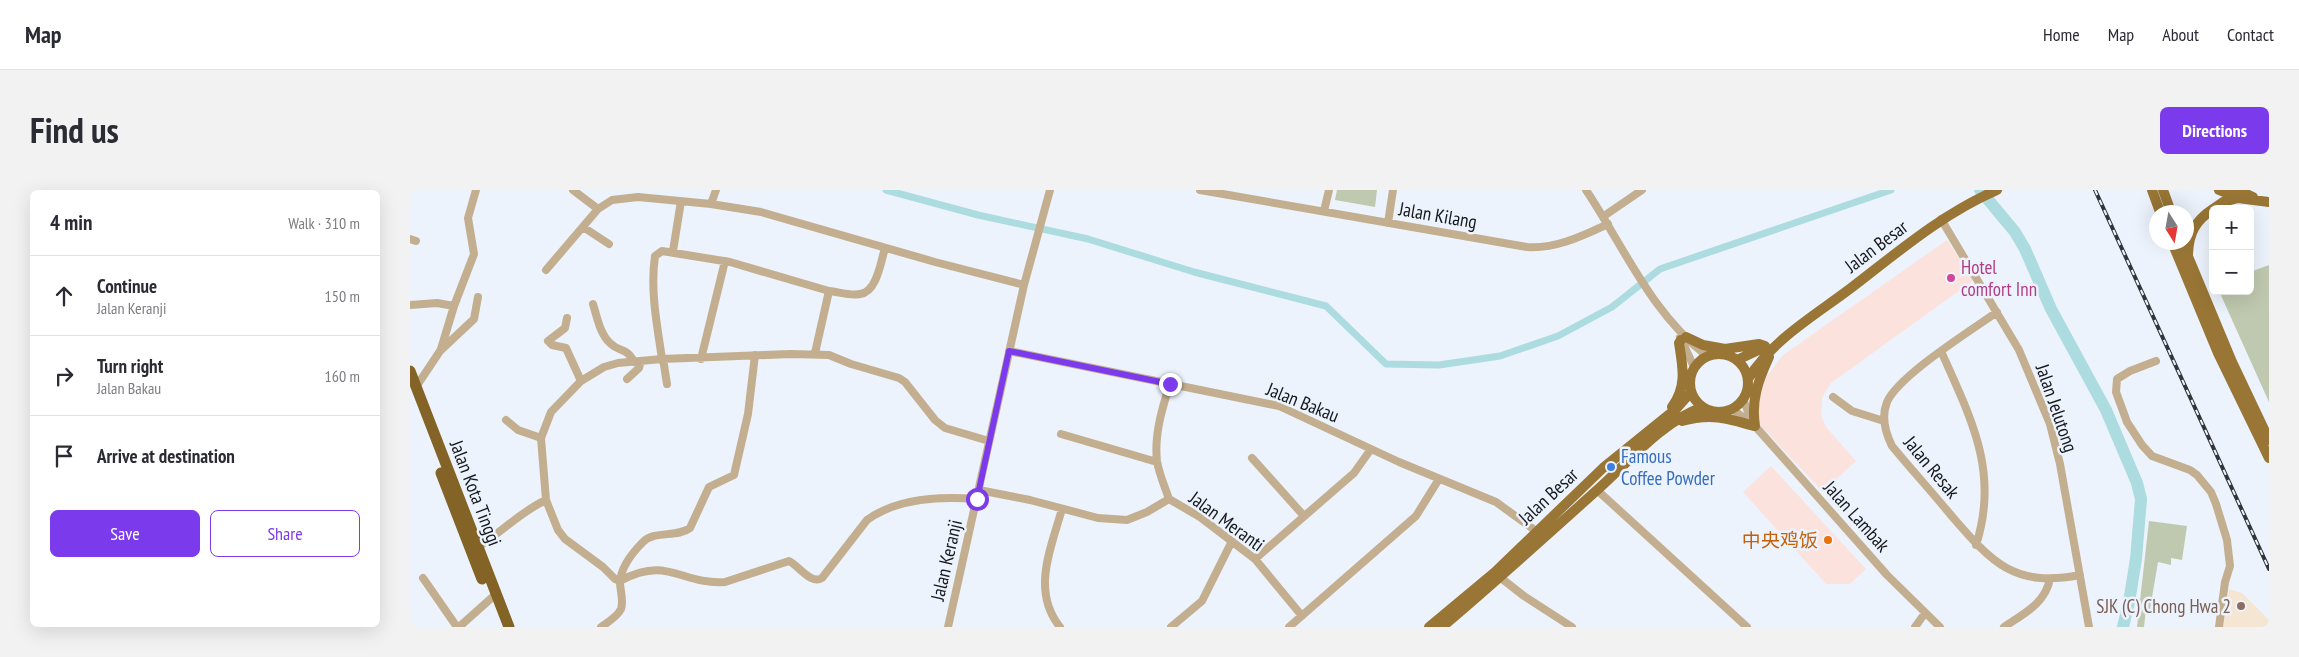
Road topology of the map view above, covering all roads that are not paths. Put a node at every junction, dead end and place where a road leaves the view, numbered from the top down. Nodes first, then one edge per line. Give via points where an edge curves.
1 (476, 190) edge
2 (573, 190) edge
3 (716, 190) edge
4 (1050, 190) edge
5 (1200, 190) edge
6 (1329, 190) edge
7 (1393, 190) edge
8 (1586, 190) edge
9 (1642, 190) edge
10 (1996, 190) edge
11 (2152, 190) edge
12 (2163, 190) edge
13 (2219, 190) edge
14 (2238, 194) edge
15 (681, 201) junction
16 (2269, 202) edge
17 (711, 204) junction
18 (2157, 205) edge
19 (2168, 205) edge
20 (2219, 205) edge
21 (598, 209) junction
22 (1324, 211) junction
23 (2209, 212) edge
24 (1604, 216) junction
25 (1941, 219) junction
26 (1388, 222) junction
27 (1608, 224) junction
28 (583, 227) junction
29 (609, 244) dead end
30 (885, 248) junction
31 (2175, 250) edge
32 (2185, 250) edge
33 (673, 251) junction
34 (2188, 258) junction
35 (725, 261) junction
36 (546, 270) dead end
37 (1024, 285) junction
38 (829, 291) junction
39 (478, 297) dead end
40 (593, 304) dead end
41 (410, 305) edge
42 (454, 306) junction
43 (1997, 312) junction
44 (566, 318) dead end
45 (1684, 338) junction
46 (1768, 349) junction
47 (440, 351) junction
48 (1009, 351) junction
49 (1941, 351) junction
50 (815, 354) junction
51 (755, 355) junction
52 (1707, 356) junction
53 (701, 358) junction
54 (663, 359) junction
55 (1737, 360) junction
56 (2156, 361) dead end
57 (638, 362) junction
58 (1694, 367) junction
59 (410, 370) edge
60 (627, 379) dead end
61 (1748, 379) junction
62 (581, 381) junction
63 (667, 384) dead end
64 (1170, 384) junction
65 (413, 387) edge
66 (1691, 392) junction
67 (1833, 397) dead end
68 (1743, 399) junction
69 (1703, 407) junction
70 (1732, 409) junction
71 (506, 420) dead end
72 (1884, 421) junction
73 (1667, 422) junction
74 (1754, 425) junction
75 (1061, 434) dead end
76 (541, 438) junction
77 (2269, 440) edge
78 (989, 442) junction
79 (1371, 449) junction
80 (1252, 458) dead end
81 (2269, 458) edge
82 (1157, 462) junction
83 (1439, 479) junction
84 (979, 490) junction
85 (1597, 490) junction
86 (977, 499) junction
87 (1169, 499) junction
88 (546, 500) junction
89 (1062, 509) junction
90 (1304, 516) junction
91 (1536, 531) junction
92 (1232, 540) junction
93 (1976, 544) junction
94 (478, 547) junction
95 (1255, 559) junction
96 (2080, 575) junction
97 (423, 578) dead end
98 (1501, 578) junction
99 (2050, 579) junction
100 (620, 581) junction
101 (493, 596) junction
102 (1925, 614) junction
103 (1302, 616) junction
104 (1933, 620) junction
105 (458, 627) edge
106 (502, 627) edge
107 (509, 627) edge
108 (601, 627) edge
109 (948, 627) edge
110 (1060, 627) edge
111 (1171, 627) edge
112 (1289, 627) edge
113 (1429, 627) edge
114 (1442, 627) edge
115 (1572, 627) edge
116 (1747, 627) edge
117 (1915, 627) edge
118 (1927, 627) edge
119 (1940, 627) edge
120 (2004, 627) edge
121 (2089, 627) edge
122 (2219, 627) edge

1 - 42 street via 468,218 474,254
2 - 21 street
3 - 17 street
4 - 37 street, Jalan Keranji
5 - 22 street, Jalan Kilang
6 - 22 street
7 - 26 street
8 - 24 street
9 - 24 street
10 - 25 main road, Jalan Besar
11 - 18 main road
12 - 19 main road
13 - 14 main road
14 - 16 main road
14 - 20 main road
15 - 17 street
15 - 21 street via 621,198
15 - 33 street
17 - 30 street via 761,212
21 - 28 street
22 - 26 street, Jalan Kilang
23 - 34 main road via 2191,232
24 - 27 street
25 - 43 street, Jalan Jelutong
25 - 46 main road, Jalan Besar
26 - 27 street, Jalan Kilang via 1538,248 1566,242
27 - 45 street via 1636,275
28 - 29 street
28 - 36 street
30 - 37 street
30 - 38 street via 867,292
31 - 81 main road via 2218,353
32 - 34 main road
33 - 35 street
33 - 54 street via 662,251 655,256 652,274
34 - 77 main road
35 - 38 street
35 - 53 street
37 - 48 street, Jalan Keranji
38 - 50 street
39 - 47 street via 474,319
40 - 57 street via 607,340 629,352
41 - 42 street via 436,303
42 - 47 street
43 - 49 street
43 - 96 street, Jalan Jelutong via 2019,350 2050,424
44 - 62 street via 566,328 548,342 566,348
45 - 46 main road via 1725,349 1758,344
45 - 52 street
45 - 58 street
45 - 73 main road via 1679,343 1684,366 1683,383
46 - 55 main road, Jalan Besar
46 - 61 main road, Jalan Besar
46 - 74 main road via 1770,355 1761,372 1754,399
47 - 65 street
48 - 64 street, Jalan Bakau
48 - 78 street, Jalan Keranji
49 - 72 street via 1894,391 1885,408
49 - 93 street via 1981,450 1986,497
50 - 51 street
50 - 78 street via 829,355 899,378 945,428
51 - 53 street
51 - 100 street via 748,414 734,475 709,487 690,528 645,540 627,563
52 - 55 main road via 1723,354
52 - 58 main road
53 - 54 street
54 - 57 street
54 - 63 street
55 - 61 main road
56 - 122 street via 2117,379 2116,392 2127,422 2152,456 2190,470 2211,492 2230,556
57 - 60 street via 639,368
57 - 62 street via 604,367
58 - 66 main road
59 - 65 highway, Jalan Kota Tinggi
61 - 68 main road, Jalan Besar
62 - 76 street via 551,412
64 - 79 street, Jalan Bakau via 1279,406
64 - 82 street, Jalan Meranti via 1160,417
65 - 94 highway, Jalan Kota Tinggi
65 - 101 highway via 464,536
66 - 69 main road
66 - 73 main road, Jalan Besar
67 - 72 street via 1852,410
68 - 70 main road
68 - 74 street
69 - 70 main road via 1718,412
69 - 73 main road, Jalan Besar
70 - 74 street
71 - 76 street via 518,430
72 - 93 street, Jalan Resak via 1892,446
73 - 74 main road via 1711,417 1736,419
73 - 85 main road, Jalan Besar
73 - 91 main road, Jalan Besar via 1603,468
74 - 102 street, Jalan Lambak
75 - 82 street
76 - 88 street
78 - 84 street, Jalan Keranji
79 - 83 street, Jalan Bakau
79 - 90 street via 1354,473
80 - 90 street
82 - 87 street, Jalan Meranti
83 - 91 street, Jalan Bakau via 1496,502
83 - 103 street via 1416,516
84 - 86 street, Jalan Keranji
84 - 89 street
85 - 98 main road, Jalan Besar
85 - 116 street
86 - 100 street via 922,500 876,513 818,580 789,561 724,582 714,583 658,570 640,571
86 - 109 street, Jalan Keranji
87 - 89 street via 1127,520 1098,518
87 - 92 street, Jalan Meranti
88 - 94 street via 522,513
88 - 100 street via 565,539
89 - 110 street via 1044,579 1046,597
90 - 95 street
91 - 113 main road, Jalan Besar via 1495,572
92 - 95 street, Jalan Meranti
92 - 111 street via 1202,601
93 - 99 street, Jalan Resak via 2007,569
94 - 101 highway, Jalan Kota Tinggi
95 - 103 street, Jalan Meranti
96 - 99 street, Jalan Resak
96 - 121 street, Jalan Jelutong
97 - 105 street
98 - 114 main road, Jalan Besar
98 - 115 street
99 - 120 street via 2046,593 2036,606
100 - 108 street via 621,610
101 - 105 street
101 - 106 highway
101 - 107 highway, Jalan Kota Tinggi
102 - 104 street, Jalan Lambak
102 - 117 street
103 - 112 street
104 - 118 street
104 - 119 street, Jalan Lambak

